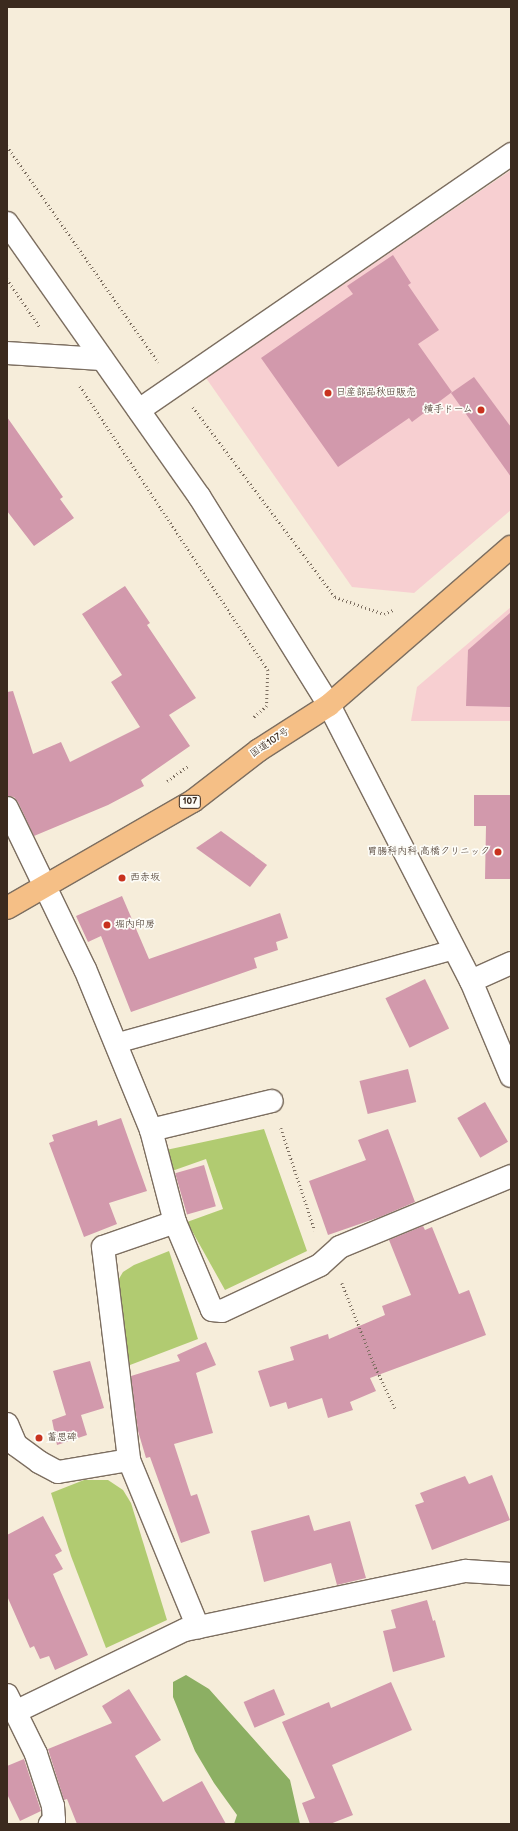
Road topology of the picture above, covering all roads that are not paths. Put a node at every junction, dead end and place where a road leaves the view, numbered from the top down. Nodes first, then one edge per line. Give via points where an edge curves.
1 (511, 154) edge
2 (7, 223) edge
3 (7, 353) edge
4 (102, 359) junction
5 (139, 410) junction
6 (511, 547) edge
7 (329, 705) junction
8 (7, 808) edge
9 (45, 887) junction
10 (7, 908) edge
11 (455, 949) junction
12 (511, 963) edge
13 (471, 982) junction
14 (115, 1043) junction
15 (511, 1076) edge
16 (272, 1101) dead end
17 (151, 1130) junction
18 (511, 1176) edge
19 (175, 1222) junction
20 (7, 1424) edge
21 (129, 1460) junction
22 (511, 1574) edge
23 (198, 1627) junction
24 (11, 1704) edge
25 (50, 1824) edge

1 - 5 street
2 - 4 street
3 - 4 street
4 - 5 street
5 - 7 street via 199,496
6 - 7 highway, 国道107号 / 107
7 - 9 highway, 国道107号 / 107 via 259,750 193,801
7 - 11 street
8 - 9 street
9 - 10 highway, 国道107号 / 107
9 - 14 street via 85,969
11 - 13 street
11 - 14 lane
12 - 13 street
13 - 15 street
14 - 17 street
16 - 17 street
17 - 19 street
18 - 19 street via 340,1246 320,1264 222,1311 212,1310
19 - 21 street via 103,1247
20 - 21 street via 16,1445 58,1472
21 - 23 street
22 - 23 street via 466,1570
23 - 24 street via 185,1630
24 - 25 street via 36,1754 53,1806 54,1820

